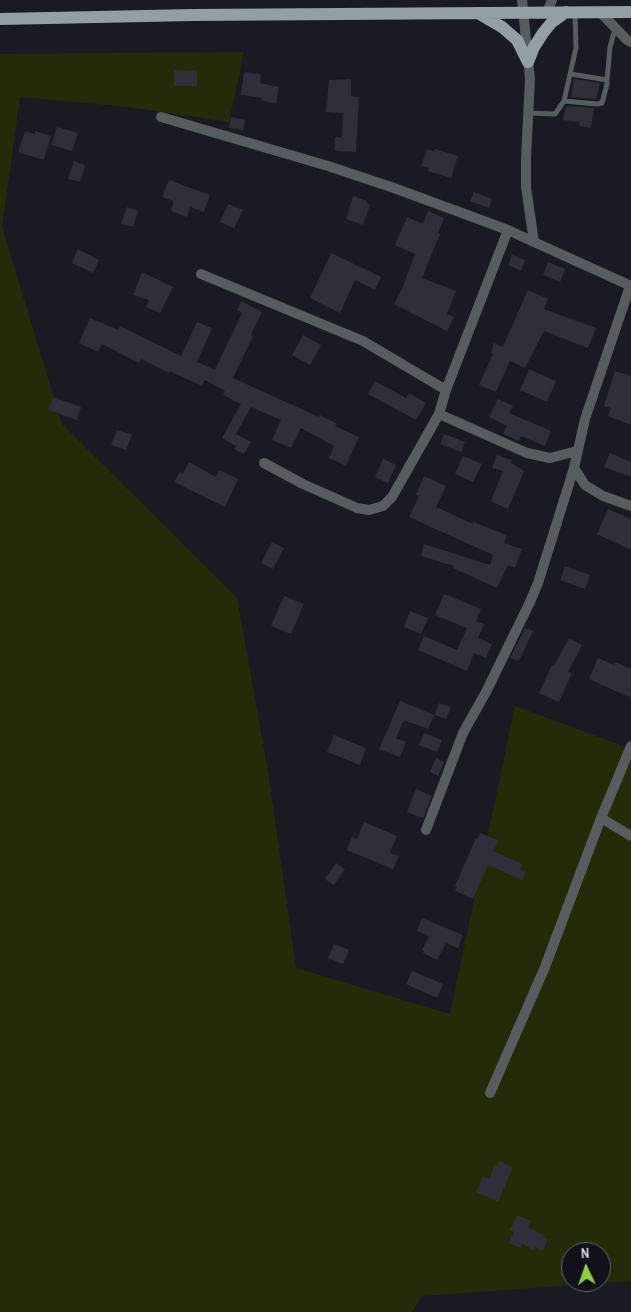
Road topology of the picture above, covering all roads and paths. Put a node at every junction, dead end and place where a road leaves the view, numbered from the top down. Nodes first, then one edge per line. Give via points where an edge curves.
1 (552, 0) edge
2 (523, 6) edge
3 (547, 12) junction
4 (571, 12) junction
5 (601, 12) junction
6 (631, 12) edge
7 (477, 13) junction
8 (0, 19) edge
9 (615, 28) junction
10 (631, 42) edge
11 (528, 62) junction
12 (571, 74) junction
13 (607, 80) junction
14 (564, 101) junction
15 (528, 113) junction
16 (161, 117) dead end
17 (508, 230) junction
18 (534, 242) junction
19 (200, 274) dead end
20 (631, 286) edge
21 (446, 390) junction
22 (439, 414) junction
23 (577, 451) junction
24 (264, 463) dead end
25 (574, 468) junction
26 (631, 506) edge
27 (631, 746) edge
28 (601, 818) junction
29 (426, 830) dead end
30 (631, 836) edge
31 (490, 1093) dead end

1 - 3 street
2 - 3 main road
2 - 7 main road
2 - 11 street
3 - 4 main road
4 - 5 main road
4 - 11 main road via 552,22 534,47
4 - 12 lane via 576,43
5 - 6 main road
5 - 9 street
7 - 8 main road
7 - 11 main road via 517,40
9 - 10 street
9 - 13 lane
11 - 15 street
12 - 13 lane
12 - 14 lane
13 - 14 lane via 602,103
14 - 15 lane via 555,114
15 - 18 street via 526,187
16 - 17 street via 338,169
17 - 18 street
17 - 21 street
18 - 20 street
19 - 21 street via 363,341
20 - 23 street
21 - 22 street
22 - 23 street via 527,453 550,458
22 - 24 street via 392,497 383,506 370,510 357,508
23 - 25 street
25 - 26 street via 585,485 603,496
25 - 29 street via 530,602 463,733
27 - 28 street
28 - 30 street
28 - 31 street via 544,968

